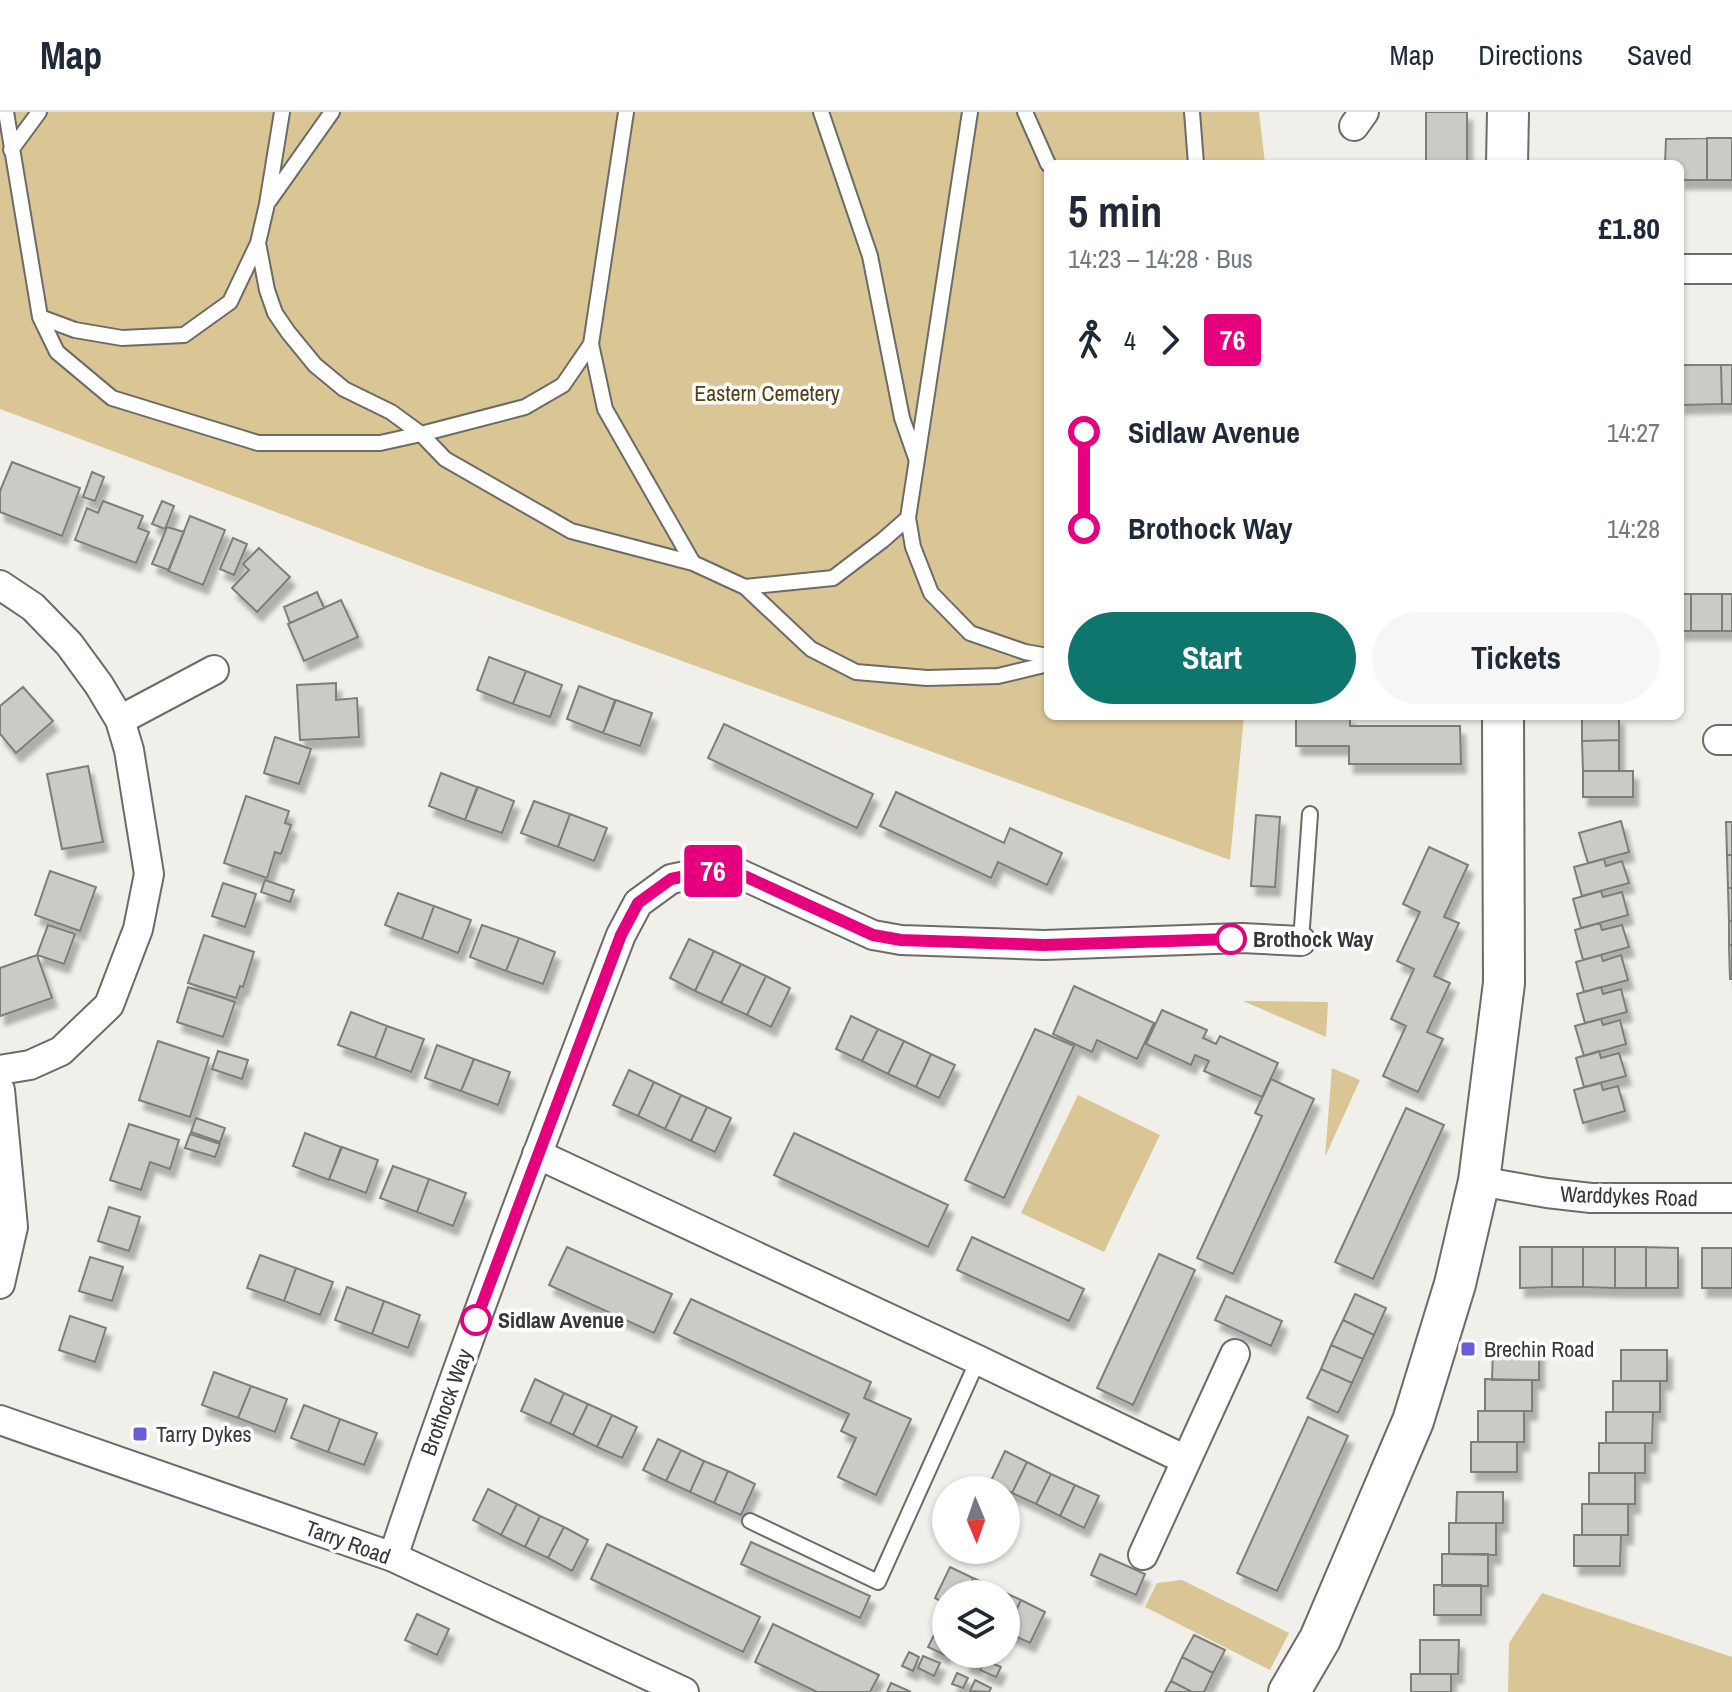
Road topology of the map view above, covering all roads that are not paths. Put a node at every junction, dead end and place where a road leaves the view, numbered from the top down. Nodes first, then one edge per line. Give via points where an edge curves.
1 (6, 112) edge
2 (39, 112) edge
3 (282, 112) edge
4 (332, 112) edge
5 (626, 112) edge
6 (821, 112) edge
7 (970, 112) edge
8 (1025, 112) edge
9 (1192, 112) edge
10 (1508, 112) edge
11 (11, 150) junction
12 (1046, 160) edge
13 (1196, 160) edge
14 (1507, 160) edge
15 (267, 204) junction
16 (258, 243) junction
17 (1685, 269) dead end
18 (1732, 269) edge
19 (40, 317) junction
20 (591, 344) junction
21 (421, 434) junction
22 (917, 460) junction
23 (908, 518) junction
24 (693, 563) junction
25 (0, 585) edge
26 (745, 587) junction
27 (1044, 655) edge
28 (1044, 665) edge
29 (214, 670) dead end
30 (120, 720) junction
31 (1503, 720) edge
32 (1310, 814) dead end
33 (1301, 941) joint
34 (0, 1070) edge
35 (0, 1090) edge
36 (537, 1154) junction
37 (1479, 1181) junction
38 (1732, 1198) edge
39 (0, 1284) edge
40 (1235, 1354) dead end
41 (978, 1360) junction
42 (0, 1420) edge
43 (1186, 1460) junction
44 (750, 1521) dead end
45 (1143, 1555) dead end
46 (393, 1557) junction
47 (684, 1692) edge
48 (1289, 1692) edge

1 - 11 lane
2 - 11 lane
3 - 15 lane
4 - 15 lane
5 - 20 lane
6 - 22 lane via 870,256 902,418
7 - 22 lane
8 - 12 lane
9 - 13 lane
10 - 14 street
11 - 19 lane
15 - 16 lane
16 - 19 lane via 230,302 184,335 122,338
16 - 21 lane via 275,313 315,365 344,389
17 - 18 street
19 - 21 lane via 57,352 112,398 258,443 380,443
20 - 21 lane via 563,385 525,407
20 - 24 lane via 605,409
21 - 24 lane via 445,459 571,531
22 - 23 lane
23 - 26 lane via 833,578
23 - 27 lane via 931,593 970,633
24 - 26 lane
25 - 30 street via 33,607 69,644
26 - 28 lane via 811,649 856,672 998,676
29 - 30 street
30 - 34 street via 149,874 138,929 109,1005 61,1051 30,1065
31 - 37 street via 1504,983
32 - 33 lane
33 - 36 street, Brothock Way via 1044,945 901,940 873,935 740,874 710,871 671,879 638,903 621,935
35 - 39 street via 13,1227
36 - 41 street
36 - 46 street, Brothock Way
37 - 38 street, Warddykes Road via 1591,1198
37 - 48 street via 1455,1284 1413,1421 1320,1639
40 - 43 street
41 - 43 street
41 - 44 lane via 878,1582
42 - 46 street, Tarry Road
43 - 45 street
46 - 47 street, Tarry Road

